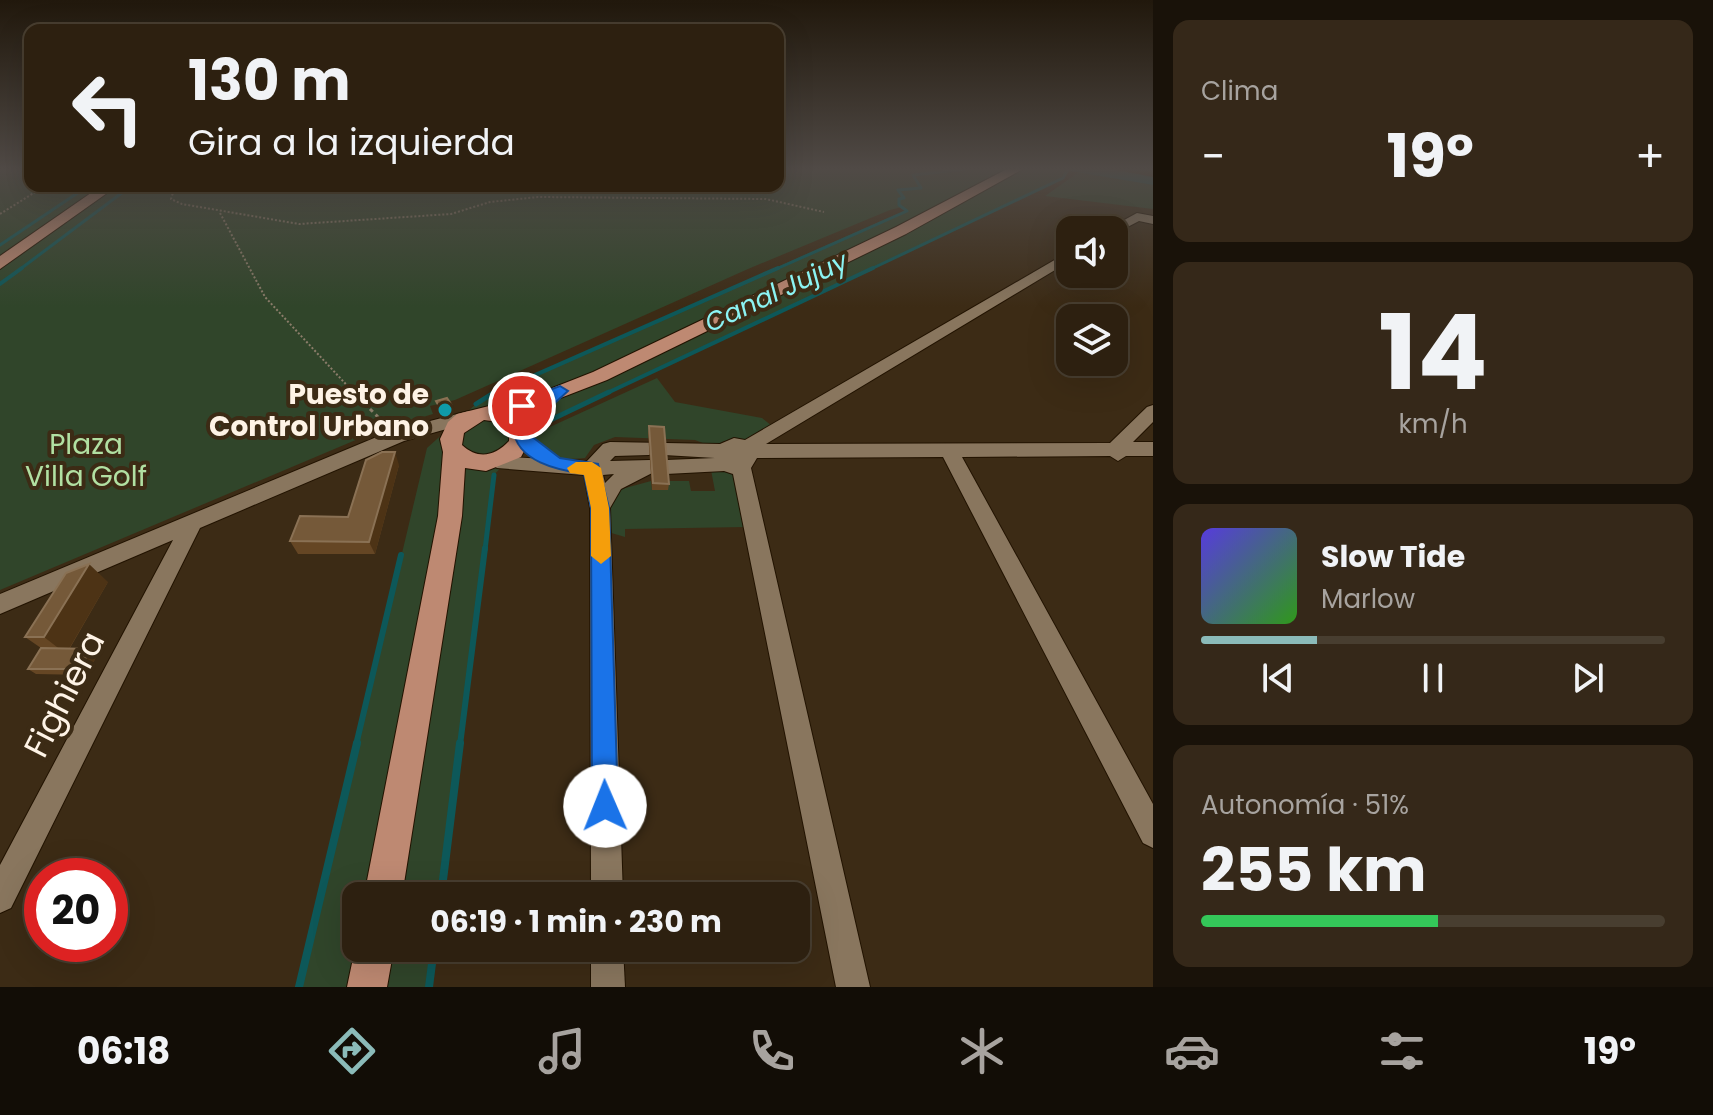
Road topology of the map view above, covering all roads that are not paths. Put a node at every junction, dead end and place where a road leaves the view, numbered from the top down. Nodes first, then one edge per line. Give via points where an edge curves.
1 (69, 215) edge
2 (934, 215) edge
3 (1153, 220) edge
4 (1128, 222) edge
5 (0, 264) edge
6 (1056, 264) edge
7 (560, 391) junction
8 (480, 415) junction
9 (1149, 423) edge
10 (522, 433) junction
11 (400, 436) junction
12 (1153, 449) edge
13 (452, 450) junction
14 (951, 454) junction
15 (1119, 455) junction
16 (652, 457) junction
17 (739, 457) junction
18 (493, 462) junction
19 (1153, 462) edge
20 (583, 468) junction
21 (600, 508) junction
22 (450, 516) junction
23 (192, 524) junction
24 (0, 604) edge
25 (1153, 833) edge
26 (385, 882) edge
27 (607, 882) edge
28 (0, 897) edge
29 (371, 962) edge
30 (607, 962) edge
31 (367, 987) edge
32 (608, 987) edge
33 (853, 987) edge

1 - 5 main road
2 - 7 main road
3 - 4 street via 1137,217
6 - 17 street
7 - 8 main road
7 - 10 main road via 536,409
8 - 10 main road via 510,417
8 - 11 street
8 - 13 main road via 453,430
9 - 15 street
10 - 18 main road via 514,452
10 - 20 street via 542,456
11 - 13 street via 425,435
11 - 23 street
12 - 15 street
13 - 18 main road via 468,461
13 - 22 main road
14 - 15 street
14 - 17 street
14 - 25 street
15 - 19 street
16 - 17 street
16 - 20 street
16 - 21 street via 614,484
17 - 33 street
18 - 20 street
18 - 22 main road via 465,482
20 - 21 street
21 - 27 street
22 - 26 main road
23 - 24 street
23 - 28 street, Fighiera
29 - 31 main road
30 - 32 street

